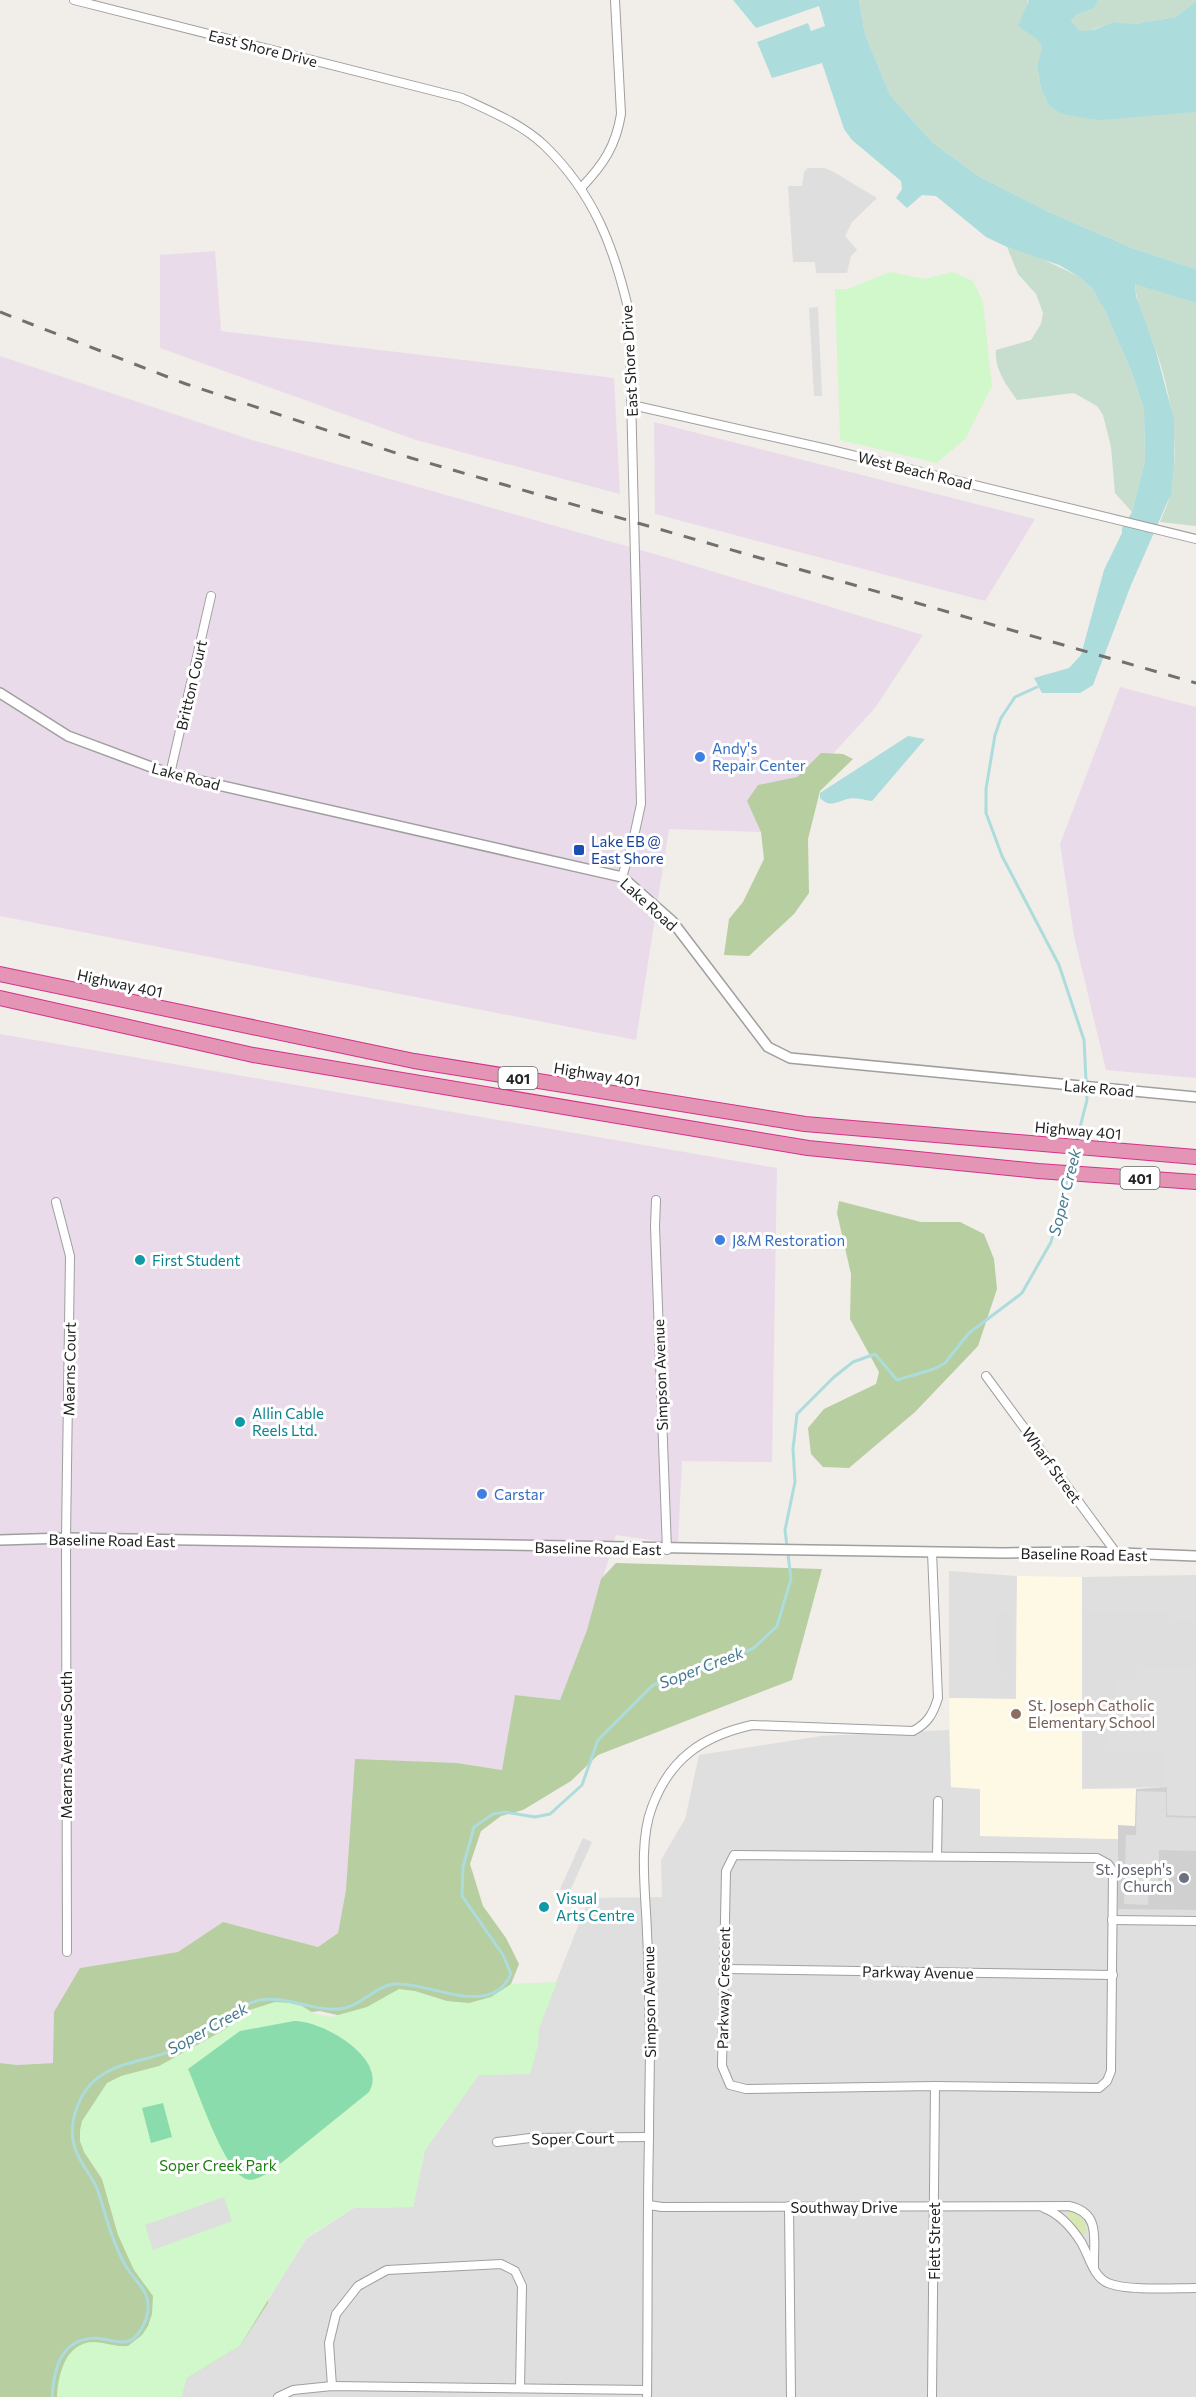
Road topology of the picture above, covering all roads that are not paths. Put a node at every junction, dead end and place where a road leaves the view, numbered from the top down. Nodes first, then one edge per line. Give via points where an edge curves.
1 (74, 0) edge
2 (615, 0) edge
3 (581, 188) junction
4 (632, 405) junction
5 (1196, 539) edge
6 (211, 596) dead end
7 (0, 693) edge
8 (170, 774) junction
9 (621, 877) junction
10 (0, 974) edge
11 (0, 998) edge
12 (1196, 1097) edge
13 (1196, 1148) edge
14 (1109, 1150) junction
15 (1196, 1157) edge
16 (1083, 1174) junction
17 (1196, 1182) edge
18 (1196, 1191) edge
19 (656, 1200) dead end
20 (56, 1202) dead end
21 (986, 1376) dead end
22 (66, 1538) junction
23 (0, 1540) edge
24 (667, 1550) junction
25 (932, 1552) junction
26 (1117, 1554) junction
27 (1196, 1556) edge
28 (938, 1802) dead end
29 (937, 1856) junction
30 (1112, 1920) junction
31 (1196, 1921) edge
32 (67, 1952) dead end
33 (724, 1969) junction
34 (1113, 1975) junction
35 (935, 2086) junction
36 (649, 2137) junction
37 (497, 2142) dead end
38 (649, 2205) junction
39 (789, 2206) junction
40 (934, 2206) junction
41 (1040, 2206) junction
42 (1094, 2267) junction
43 (1196, 2288) edge
44 (332, 2386) junction
45 (520, 2388) junction
46 (647, 2394) edge
47 (278, 2397) edge
48 (791, 2397) edge
49 (933, 2397) edge

1 - 3 street, East Shore Drive via 462,98 501,116 544,145
2 - 3 street via 621,114 618,133 601,167
3 - 4 street, East Shore Drive via 619,267 629,312
4 - 5 street, West Beach Road
4 - 9 street, East Shore Drive via 641,804
6 - 8 street, Britton Court
7 - 8 street, Lake Road via 68,736
8 - 9 street, Lake Road
9 - 12 street, Lake Road via 672,921 768,1047 790,1058
10 - 14 highway, Highway 401 / 401 via 438,1065 805,1124
11 - 16 highway, 401 via 253,1055 808,1148
13 - 14 highway
14 - 15 highway, Highway 401 / 401
16 - 17 highway, 401
16 - 18 highway via 1115,1183
19 - 24 street, Simpson Avenue
20 - 22 street, Mearns Court via 70,1256
21 - 26 street, Wharf Street
22 - 23 street, Baseline Road East
22 - 24 street, Baseline Road East
22 - 32 street, Mearns Avenue South
24 - 25 street, Baseline Road East
25 - 26 street, Baseline Road East
25 - 36 street, Simpson Avenue via 938,1698 926,1724 912,1731 752,1725 731,1730 690,1751 660,1788 646,1827 644,1884
26 - 27 street, Baseline Road East
28 - 29 street
29 - 30 street, Parkway Crescent via 1096,1858 1113,1871
29 - 33 street, Parkway Crescent via 734,1856 726,1871
30 - 31 street
30 - 34 street, Parkway Crescent
33 - 34 street, Parkway Avenue
33 - 35 street, Parkway Crescent via 722,2066 730,2085 746,2089
34 - 35 street, Parkway Crescent via 1111,2071 1099,2088
35 - 40 street, Flett Street
36 - 37 street, Soper Court
36 - 38 street, Simpson Avenue
38 - 39 street, Southway Drive
38 - 46 street, Simpson Avenue
39 - 40 street, Southway Drive
39 - 48 street
40 - 41 street, Southway Drive
40 - 49 street, Flett Street
41 - 42 street via 1074,2232
41 - 42 street, Southway Drive via 1069,2206 1089,2214
42 - 43 street via 1099,2277 1112,2285
44 - 45 street
44 - 45 street via 329,2343 336,2314 358,2286 387,2270 501,2264 515,2271 522,2286
44 - 47 street via 293,2390
45 - 46 street

